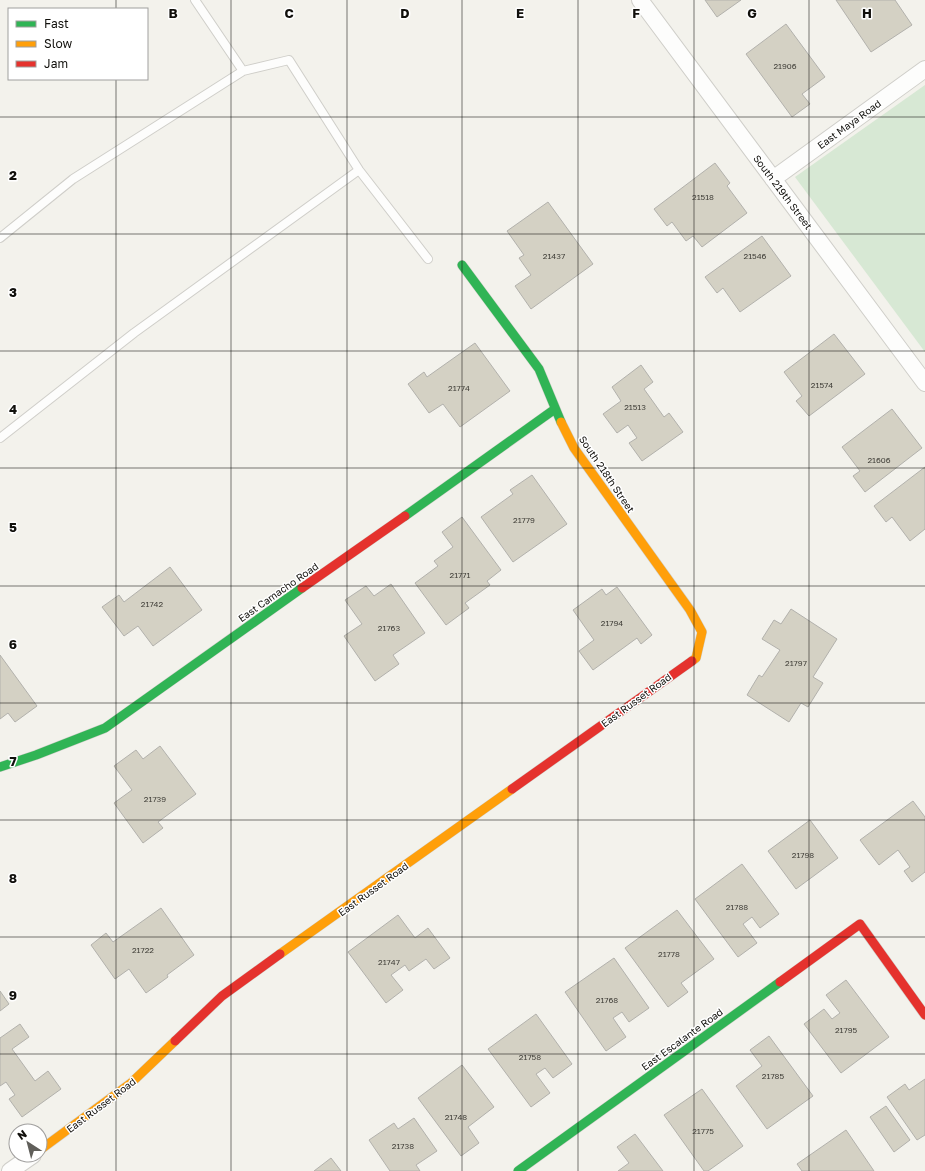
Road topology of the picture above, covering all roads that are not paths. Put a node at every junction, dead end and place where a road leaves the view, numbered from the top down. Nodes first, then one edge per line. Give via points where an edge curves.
1 (195, 0) edge
2 (640, 0) edge
3 (925, 69) edge
4 (243, 71) junction
5 (359, 170) junction
6 (773, 179) junction
7 (0, 238) edge
8 (428, 259) dead end
9 (462, 265) dead end
10 (925, 383) edge
11 (555, 409) junction
12 (0, 438) edge
13 (702, 632) joint
14 (0, 767) edge
15 (925, 1015) edge
16 (48, 1144) edge
17 (21, 1163) edge
18 (10, 1171) edge
19 (518, 1171) edge

1 - 4 lane
2 - 6 street, South 219th Street
3 - 6 street, East Maya Road
4 - 5 lane via 289,60
4 - 7 lane via 73,179
5 - 8 lane
5 - 12 lane via 134,333
6 - 10 street, South 219th Street
9 - 11 street, South 218th Street via 539,369
11 - 13 street, South 218th Street via 574,448 690,610
11 - 14 street, East Camacho Road via 105,728
13 - 16 street, East Russet Road via 696,658 222,996 131,1083
15 - 19 street, East Escalante Road via 860,924
17 - 18 street

